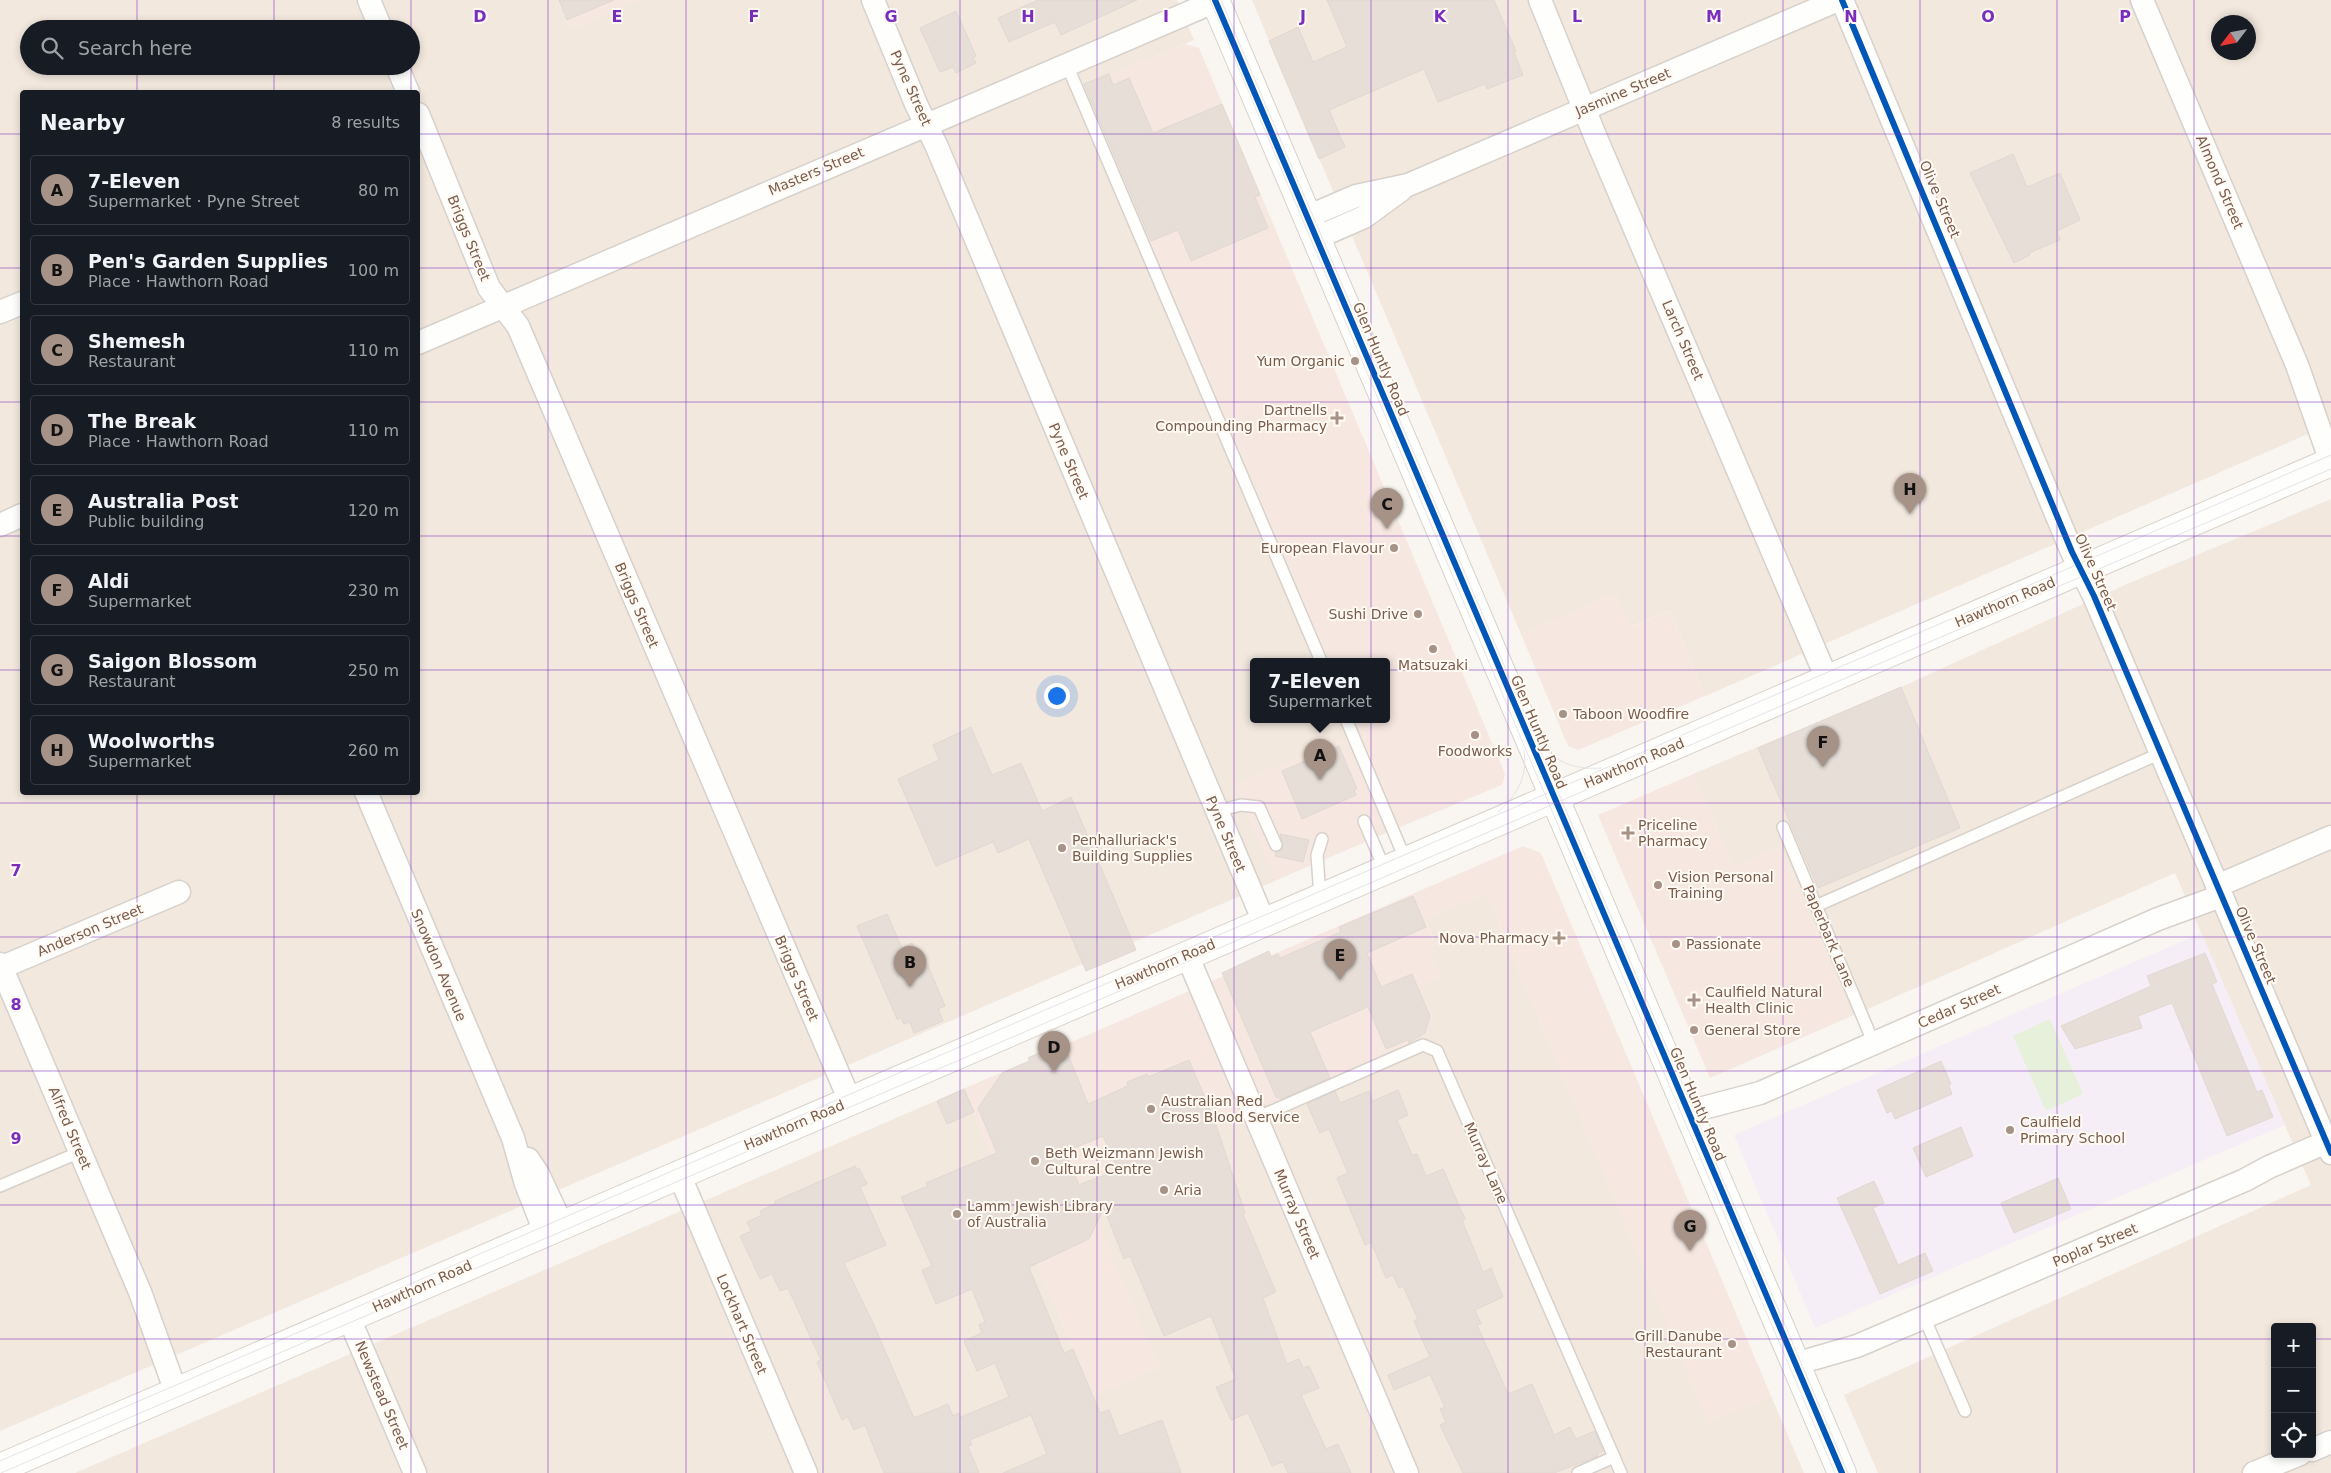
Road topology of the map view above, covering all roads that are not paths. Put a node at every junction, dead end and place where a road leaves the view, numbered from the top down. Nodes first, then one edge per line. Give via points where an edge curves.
1 (369, 0) edge
2 (873, 0) edge
3 (1540, 0) edge
4 (1838, 0) edge
5 (1842, 0) edge
6 (2142, 0) edge
7 (1215, 1) edge
8 (377, 20) edge
9 (1067, 65) junction
10 (401, 75) edge
11 (407, 90) edge
12 (1585, 108) junction
13 (420, 119) edge
14 (926, 124) junction
15 (1311, 227) junction
16 (20, 303) edge
17 (503, 306) junction
18 (0, 312) edge
19 (420, 342) edge
20 (2297, 365) junction
21 (2331, 422) edge
22 (2331, 462) edge
23 (20, 516) edge
24 (0, 525) edge
25 (2081, 569) junction
26 (1320, 658) edge
27 (1828, 679) junction
28 (1347, 723) edge
29 (2161, 753) junction
30 (367, 795) edge
31 (1554, 798) junction
32 (1216, 811) junction
33 (1364, 821) dead end
34 (1783, 828) dead end
35 (2331, 837) edge
36 (1322, 839) dead end
37 (1276, 845) dead end
38 (1396, 865) junction
39 (2218, 887) junction
40 (179, 892) dead end
41 (1320, 897) junction
42 (1816, 906) junction
43 (1264, 922) junction
44 (1187, 955) junction
45 (1, 966) edge
46 (1874, 1044) junction
47 (850, 1101) junction
48 (1256, 1118) junction
49 (1692, 1122) junction
50 (2329, 1145) edge
51 (80, 1152) junction
52 (679, 1174) junction
53 (0, 1186) edge
54 (554, 1228) junction
55 (1924, 1317) junction
56 (348, 1318) junction
57 (1799, 1372) junction
58 (181, 1389) junction
59 (1965, 1411) dead end
60 (2331, 1442) edge
61 (2316, 1448) edge
62 (1614, 1458) junction
63 (2290, 1458) edge
64 (0, 1468) edge
65 (415, 1473) edge
66 (806, 1473) edge
67 (1407, 1473) edge
68 (1578, 1473) edge
69 (1621, 1473) edge
70 (1842, 1473) edge
71 (2254, 1473) edge

1 - 8 street
2 - 14 street, Pyne Street
3 - 12 street, Larch Street
4 - 12 street, Jasmine Street
5 - 25 street, Olive Street
6 - 20 street, Almond Street
7 - 9 street, Masters Street
7 - 15 main road, Glen Huntly Road
9 - 14 street, Masters Street
9 - 26 lane
10 - 11 street
12 - 15 street, Jasmine Street via 1408,184 1364,217
12 - 27 street, Larch Street
13 - 17 street, Briggs Street via 490,288
14 - 17 street, Masters Street
14 - 32 street, Pyne Street
15 - 31 main road, Glen Huntly Road
16 - 18 street
17 - 19 street, Masters Street
17 - 47 street, Briggs Street via 518,326
20 - 21 street, Almond Street
20 - 22 street, Almond Street
22 - 25 main road, Hawthorn Road
23 - 24 street
25 - 27 main road, Hawthorn Road
25 - 29 street, Olive Street
27 - 31 main road, Hawthorn Road
28 - 38 lane
29 - 39 street, Olive Street
29 - 42 lane
30 - 54 street, Snowdon Avenue via 513,1138 538,1174
31 - 38 main road, Hawthorn Road
31 - 49 main road, Glen Huntly Road
32 - 37 lane via 1240,805 1259,806
32 - 43 street, Pyne Street
33 - 38 lane
34 - 42 lane, Paperbark Lane
35 - 39 street, Cedar Street
36 - 41 lane via 1312,854
38 - 41 main road, Hawthorn Road
39 - 46 street, Cedar Street via 2158,919
39 - 50 street, Olive Street
40 - 45 street, Anderson Street
41 - 43 main road, Hawthorn Road
42 - 46 lane, Paperbark Lane
43 - 44 main road, Hawthorn Road
44 - 47 main road, Hawthorn Road
44 - 48 street, Murray Street
45 - 51 street, Alfred Street
46 - 49 street, Cedar Street
47 - 52 main road, Hawthorn Road
48 - 62 lane, Murray Lane via 1424,1045 1437,1051
48 - 67 street, Murray Street
49 - 57 main road, Glen Huntly Road
50 - 55 street, Poplar Street
51 - 53 lane
51 - 58 street, Alfred Street
52 - 54 main road, Hawthorn Road
52 - 66 street, Lockhart Street
54 - 56 main road, Hawthorn Road
55 - 57 street, Poplar Street
55 - 59 lane
56 - 58 main road, Hawthorn Road
56 - 65 street, Newstead Street
57 - 70 main road, Glen Huntly Road
58 - 64 main road, Hawthorn Road
60 - 61 street
62 - 68 lane
62 - 69 lane, Murray Lane
63 - 71 street

